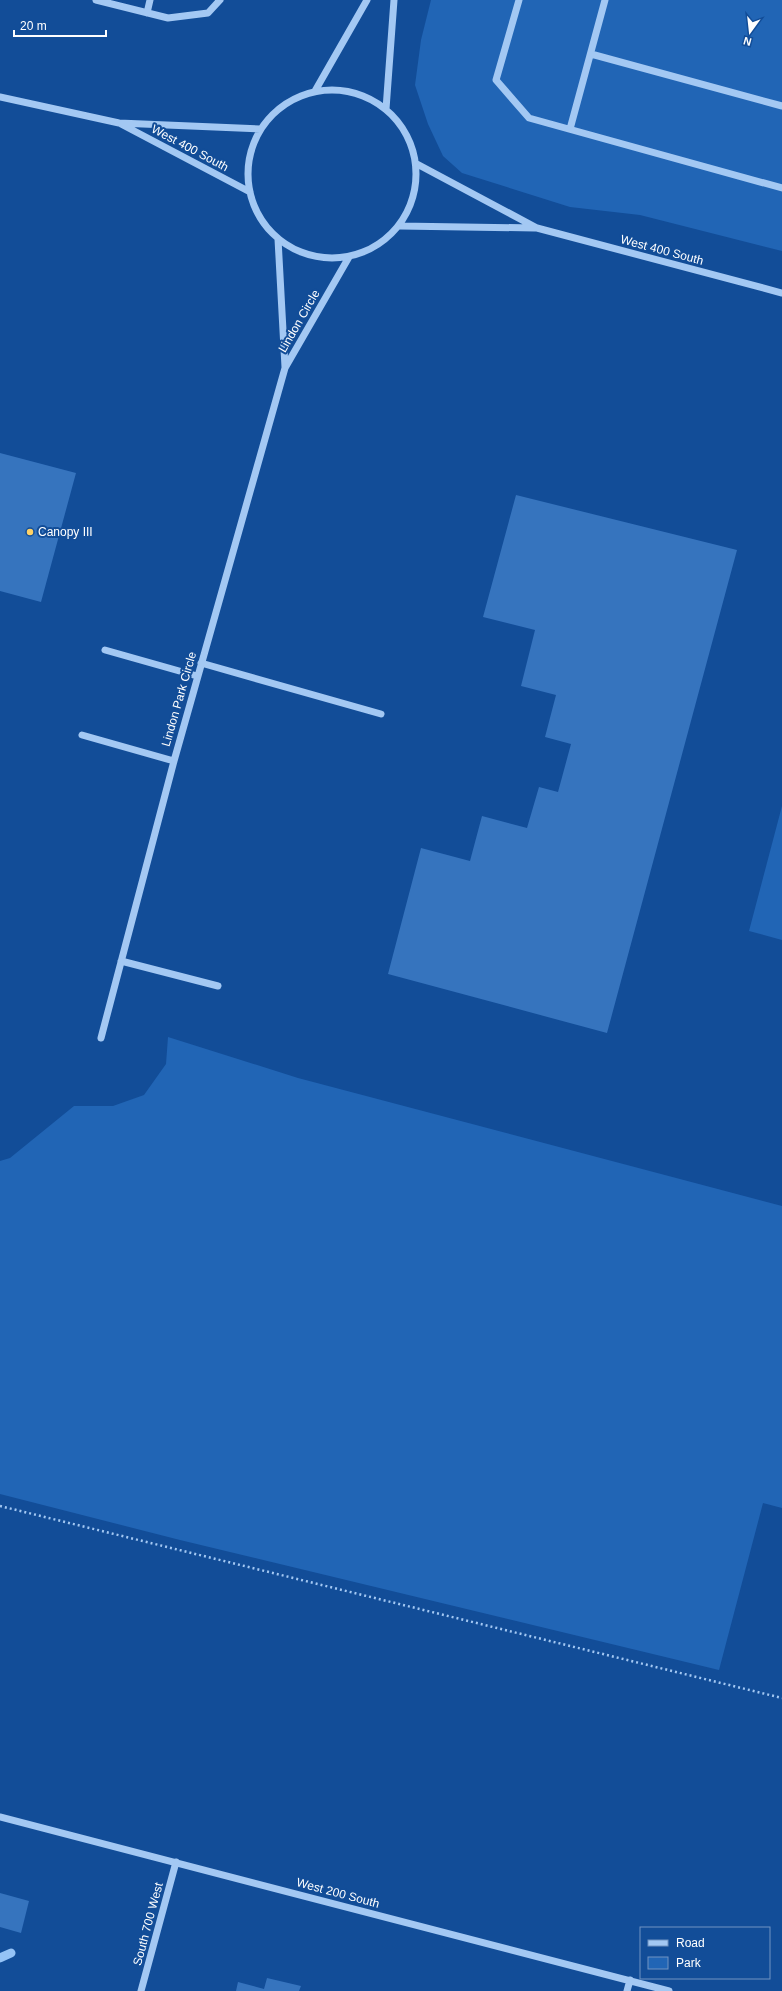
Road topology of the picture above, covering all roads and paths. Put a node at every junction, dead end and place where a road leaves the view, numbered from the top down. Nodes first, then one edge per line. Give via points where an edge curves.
1 (96, 0) edge
2 (150, 0) edge
3 (220, 0) edge
4 (367, 0) edge
5 (394, 0) edge
6 (518, 0) edge
7 (605, 0) edge
8 (147, 13) junction
9 (591, 54) junction
10 (315, 91) junction
11 (0, 97) edge
12 (782, 106) edge
13 (386, 109) junction
14 (119, 123) junction
15 (260, 129) junction
16 (570, 129) junction
17 (417, 164) junction
18 (782, 188) edge
19 (250, 192) junction
20 (400, 226) junction
21 (537, 228) junction
22 (278, 239) junction
23 (349, 257) junction
24 (782, 293) edge
25 (285, 368) junction
26 (105, 650) dead end
27 (201, 664) junction
28 (197, 676) junction
29 (381, 714) dead end
30 (82, 735) dead end
31 (174, 760) junction
32 (121, 961) junction
33 (218, 986) dead end
34 (101, 1038) dead end
35 (0, 1506) edge
36 (782, 1698) edge
37 (0, 1817) edge
38 (176, 1862) junction
39 (630, 1980) junction
40 (141, 1991) edge
41 (627, 1991) edge
42 (669, 1991) edge

1 - 8 street
2 - 8 street
3 - 8 street via 208,13 168,18
4 - 10 street
5 - 13 street
6 - 16 street via 496,80 529,118
7 - 9 street
9 - 12 street
9 - 16 street
10 - 13 street via 331,90 360,94
10 - 15 street via 288,102
11 - 14 street, West 400 South
13 - 17 street via 408,136
14 - 15 street, West 400 South
14 - 19 street, West 400 South
15 - 19 street via 249,156
16 - 18 street
17 - 20 street via 413,200
17 - 21 street, West 400 South
19 - 22 street via 261,220
20 - 21 street, West 400 South
20 - 23 street via 377,246
21 - 24 street, West 400 South
22 - 23 street via 304,254 332,259
22 - 25 street, Lindon Circle
23 - 25 street, Lindon Circle
25 - 27 street, Lindon Park Circle
26 - 28 street
27 - 28 street, Lindon Park Circle
27 - 29 street
28 - 31 street, Lindon Park Circle
30 - 31 street
31 - 32 street, Lindon Park Circle
32 - 33 street
32 - 34 street, Lindon Park Circle
35 - 36 path
37 - 38 street, West 200 South
38 - 39 street, West 200 South
38 - 40 street, South 700 West
39 - 41 street
39 - 42 street, West 200 South

